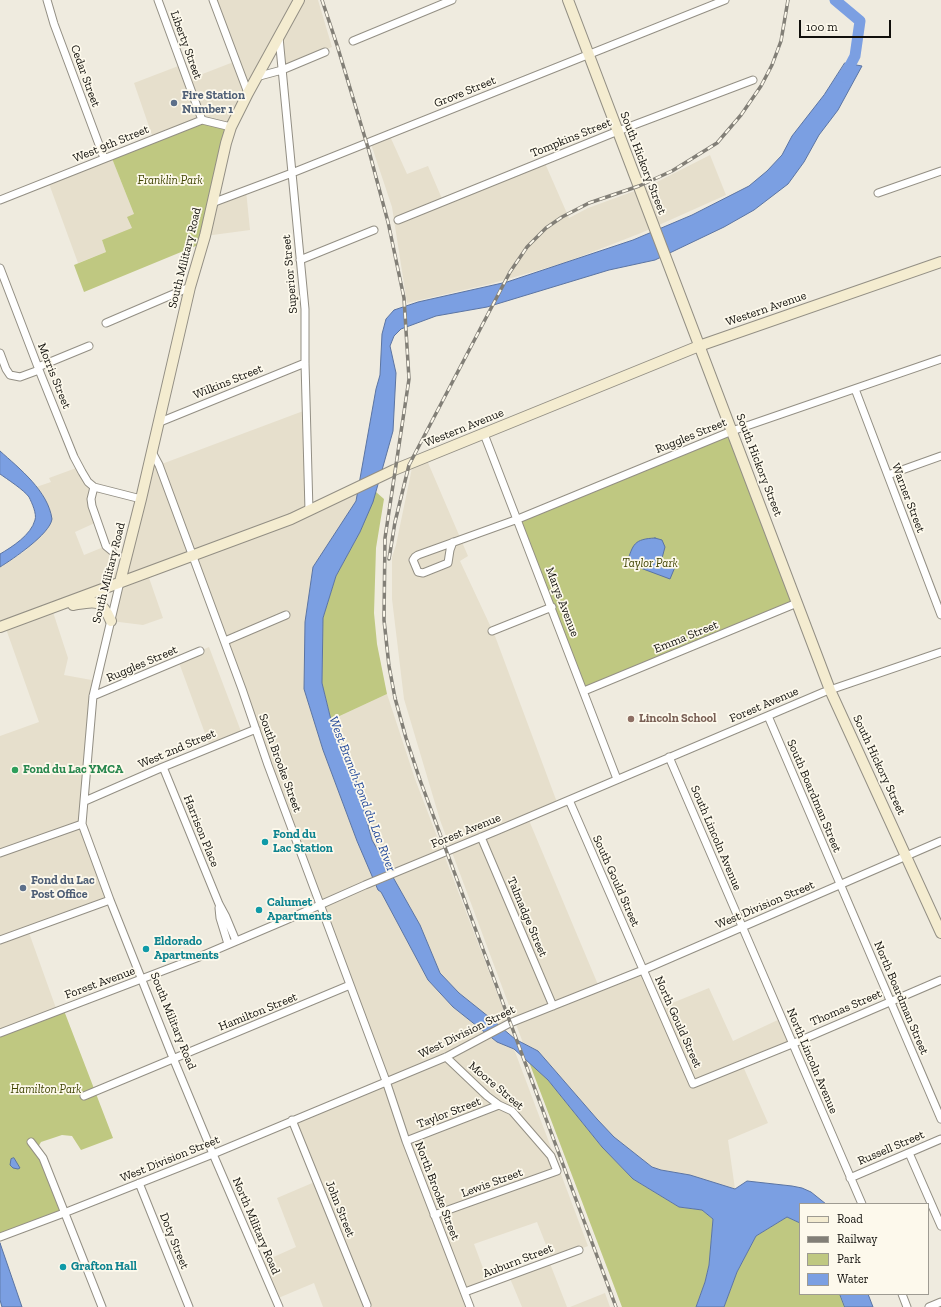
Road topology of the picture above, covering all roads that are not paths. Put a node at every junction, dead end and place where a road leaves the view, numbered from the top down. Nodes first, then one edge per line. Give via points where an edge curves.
1 (47, 0) edge
2 (158, 0) edge
3 (213, 0) edge
4 (299, 0) edge
5 (452, 0) edge
6 (568, 0) edge
7 (725, 0) edge
8 (279, 36) junction
9 (353, 41) dead end
10 (325, 52) dead end
11 (588, 54) junction
12 (282, 70) junction
13 (256, 77) junction
14 (752, 80) dead end
15 (248, 93) junction
16 (202, 120) junction
17 (231, 127) junction
18 (618, 132) junction
19 (104, 158) junction
20 (941, 171) edge
21 (292, 173) junction
22 (878, 193) dead end
23 (0, 200) edge
24 (212, 203) junction
25 (398, 220) dead end
26 (374, 230) dead end
27 (300, 260) junction
28 (941, 262) edge
29 (0, 268) edge
30 (190, 286) junction
31 (106, 322) dead end
32 (89, 346) dead end
33 (699, 346) junction
34 (0, 353) edge
35 (941, 359) edge
36 (305, 363) junction
37 (39, 368) junction
38 (855, 389) junction
39 (160, 422) junction
40 (732, 431) junction
41 (484, 434) junction
42 (152, 452) junction
43 (941, 456) edge
44 (888, 475) junction
45 (94, 487) junction
46 (141, 499) junction
47 (309, 510) junction
48 (518, 519) junction
49 (453, 542) junction
50 (112, 551) dead end
51 (192, 556) junction
52 (120, 582) junction
53 (797, 603) junction
54 (552, 607) junction
55 (47, 610) junction
56 (286, 615) dead end
57 (941, 615) edge
58 (110, 621) junction
59 (0, 627) edge
60 (492, 632) dead end
61 (225, 641) junction
62 (200, 651) dead end
63 (941, 652) edge
64 (830, 690) junction
65 (584, 691) junction
66 (93, 696) junction
67 (768, 716) junction
68 (256, 729) junction
69 (669, 757) junction
70 (163, 766) junction
71 (618, 779) junction
72 (569, 800) junction
73 (85, 801) junction
74 (82, 824) junction
75 (481, 838) junction
76 (941, 842) edge
77 (0, 853) edge
78 (906, 856) junction
79 (841, 885) junction
80 (110, 900) junction
81 (219, 904) junction
82 (320, 905) junction
83 (742, 927) junction
84 (941, 933) edge
85 (0, 940) edge
86 (236, 941) junction
87 (228, 944) junction
88 (643, 970) junction
89 (142, 979) junction
90 (941, 980) edge
91 (350, 985) junction
92 (891, 1001) junction
93 (553, 1006) junction
94 (0, 1034) edge
95 (792, 1044) junction
96 (446, 1057) junction
97 (174, 1058) junction
98 (386, 1081) junction
99 (693, 1084) joint
100 (84, 1096) dead end
101 (499, 1105) junction
102 (941, 1119) edge
103 (292, 1120) junction
104 (941, 1139) edge
105 (406, 1141) junction
106 (31, 1142) dead end
107 (909, 1153) junction
108 (213, 1154) junction
109 (557, 1171) joint
110 (850, 1178) junction
111 (139, 1183) junction
112 (862, 1203) edge
113 (64, 1213) junction
114 (434, 1215) junction
115 (941, 1226) edge
116 (0, 1237) edge
117 (579, 1250) dead end
118 (465, 1292) junction
119 (902, 1295) edge
120 (941, 1302) edge
121 (367, 1306) dead end
122 (102, 1307) edge
123 (188, 1307) edge
124 (279, 1307) edge
125 (470, 1307) edge
126 (907, 1307) edge
127 (929, 1307) edge

1 - 19 street, Cedar Street
2 - 16 street, Liberty Street
3 - 15 street
4 - 8 street, South Military Road
5 - 9 street
6 - 11 street, South Hickory Street
7 - 11 street, Grove Street
8 - 12 street, Superior Street
8 - 13 street, South Military Road
10 - 12 street
11 - 18 street, South Hickory Street
11 - 21 street, Grove Street
12 - 13 street
12 - 21 street, Superior Street
13 - 15 street, South Military Road
14 - 18 street, Tompkins Street
15 - 17 street, South Military Road
16 - 17 street
16 - 19 street, West 9th Street
17 - 24 street, South Military Road
18 - 25 street, Tompkins Street
18 - 33 street, South Hickory Street
19 - 23 street, West 9th Street
20 - 22 street
21 - 24 street, Grove Street
21 - 27 street, Superior Street
24 - 30 street, South Military Road
26 - 27 street
27 - 36 street, Superior Street via 305,309
28 - 33 street, Western Avenue
29 - 37 street, Morris Street
30 - 31 street
30 - 39 street, South Military Road
32 - 37 street
33 - 40 street, South Hickory Street
33 - 41 street, Western Avenue
34 - 37 street via 10,375 20,377
35 - 38 street, Ruggles Street
36 - 39 street, Wilkins Street
36 - 47 street, Superior Street
37 - 45 street, Morris Street via 79,467
38 - 40 street, Ruggles Street
38 - 44 street, Warner Street
39 - 42 street, South Military Road
40 - 48 street, Ruggles Street
40 - 53 street, South Hickory Street
41 - 47 street, Western Avenue via 386,474
41 - 48 street, Marys Avenue
42 - 46 street, South Military Road
42 - 51 street, South Brooke Street
43 - 44 street
44 - 57 street, Warner Street
45 - 46 street
45 - 50 street via 92,506 106,546
46 - 52 street, South Military Road
47 - 51 street, Western Avenue
48 - 49 street, Ruggles Street
48 - 54 street, Marys Avenue
49 - 49 street, Ruggles Street via 414,557 418,572 423,573 448,562
51 - 52 street, Western Avenue
51 - 61 street, South Brooke Street
52 - 55 street, Western Avenue
52 - 58 street, South Military Road
53 - 64 street, South Hickory Street
53 - 65 street, Emma Street
54 - 60 street
54 - 65 street, Marys Avenue
55 - 58 street via 90,602 104,607
55 - 59 street, Western Avenue
56 - 61 street
58 - 66 street, South Military Road
61 - 68 street, South Brooke Street
62 - 66 street, Ruggles Street
63 - 64 street, Forest Avenue
64 - 67 street, Forest Avenue
64 - 78 street, South Hickory Street
65 - 71 street, Marys Avenue
66 - 73 street, South Military Road
67 - 69 street, Forest Avenue
67 - 79 street, South Boardman Street
68 - 70 street, West 2nd Street
68 - 82 street, South Brooke Street
69 - 71 street, Forest Avenue
69 - 83 street, South Lincoln Avenue
70 - 73 street, West 2nd Street
70 - 81 street, Harrison Place
71 - 72 street, Forest Avenue
72 - 75 street, Forest Avenue
72 - 88 street, South Gould Street
73 - 74 street, South Military Road
74 - 77 street
74 - 80 street, South Military Road
75 - 82 street, Forest Avenue
75 - 93 street, Talmadge Street
76 - 78 street, West Division Street
78 - 79 street, West Division Street
78 - 84 street, South Hickory Street
79 - 83 street, West Division Street
79 - 92 street, North Boardman Street
80 - 85 street
80 - 89 street, South Military Road
81 - 86 street, Harrison Place
81 - 87 street, Harrison Place via 220,918
82 - 86 street, Forest Avenue
82 - 91 street, South Brooke Street
83 - 88 street, West Division Street
83 - 95 street, North Lincoln Avenue
86 - 87 street, Forest Avenue
87 - 89 street, Forest Avenue
88 - 93 street, West Division Street
88 - 99 street, North Gould Street
89 - 94 street, Forest Avenue
89 - 97 street, South Military Road
90 - 92 street, Thomas Street
91 - 97 street, Hamilton Street
91 - 98 street, South Brooke Street
92 - 95 street, Thomas Street
92 - 102 street, North Boardman Street
93 - 96 street, West Division Street via 506,1024
95 - 99 street, Thomas Street
95 - 110 street, North Lincoln Avenue
96 - 98 street, West Division Street
96 - 101 street, Moore Street
97 - 100 street, Hamilton Street
97 - 108 street, South Military Road
98 - 103 street, West Division Street
98 - 105 street, North Brooke Street
101 - 105 street, Taylor Street
101 - 109 street, Moore Street via 512,1111 551,1156
103 - 108 street, West Division Street
103 - 121 street, John Street
104 - 107 street, Russell Street
105 - 114 street, North Brooke Street
106 - 113 street via 43,1158
107 - 110 street, Russell Street
107 - 115 street
108 - 111 street, West Division Street
108 - 124 street, North Military Road
109 - 114 street, Lewis Street
110 - 112 street, North Lincoln Avenue
111 - 113 street, West Division Street
111 - 123 street, Doty Street
113 - 116 street, West Division Street
113 - 122 street
114 - 118 street, North Brooke Street
117 - 118 street, Auburn Street
118 - 125 street, North Brooke Street
119 - 126 street
120 - 127 street

